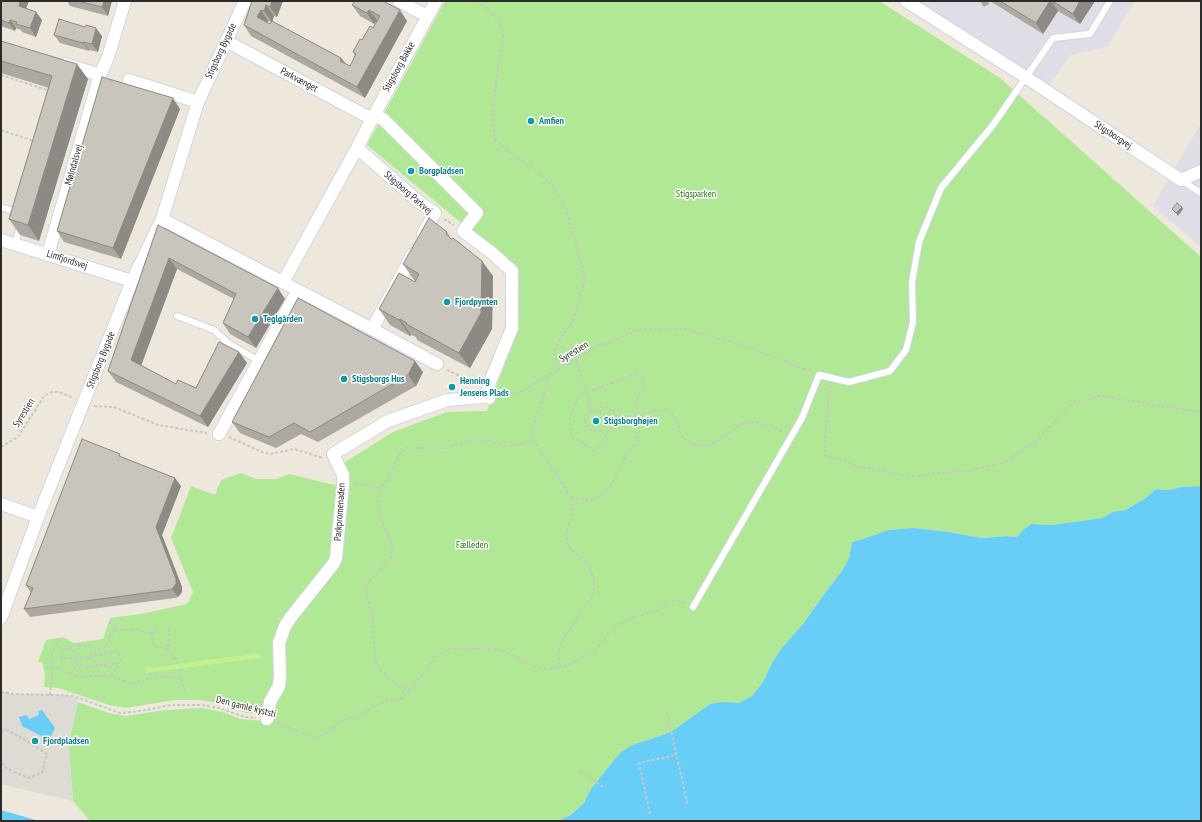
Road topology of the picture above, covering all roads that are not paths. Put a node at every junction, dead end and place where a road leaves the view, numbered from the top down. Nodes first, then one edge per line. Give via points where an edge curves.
1 (125, 1) edge
2 (245, 1) edge
3 (399, 1) edge
4 (436, 1) edge
5 (906, 1) edge
6 (1110, 1) edge
7 (427, 16) junction
8 (226, 41) junction
9 (54, 60) edge
10 (100, 75) junction
11 (1027, 78) junction
12 (129, 80) dead end
13 (198, 102) junction
14 (373, 116) junction
15 (357, 148) junction
16 (1201, 171) edge
17 (1181, 180) junction
18 (1201, 194) edge
19 (1, 207) edge
20 (162, 219) junction
21 (1, 240) edge
22 (16, 244) junction
23 (48, 254) junction
24 (132, 281) junction
25 (283, 282) junction
26 (298, 290) junction
27 (177, 316) dead end
28 (372, 329) junction
29 (258, 361) junction
30 (437, 364) road end
31 (219, 434) dead end
32 (1, 504) edge
33 (38, 516) junction
34 (693, 607) road end
35 (1, 618) edge
36 (267, 719) road end

1 - 10 street, Mølndalsvej
2 - 8 street, Stigsborg Bygade
3 - 7 street
4 - 7 street, Stigsborg Bakke
5 - 11 street, Stigsborgvej
6 - 11 lane via 1090,34 1053,38
7 - 14 street, Stigsborg Bakke
8 - 13 street, Stigsborg Bygade
8 - 14 street, Parkvænget
9 - 10 street
10 - 23 street, Mølndalsvej
11 - 17 street, Stigsborgvej
11 - 34 lane via 993,125 941,188 919,242 912,282 913,322 906,350 890,371 849,382 819,375 802,418
12 - 13 street
13 - 20 street, Stigsborg Bygade
14 - 15 street
14 - 36 street, Parkpromenaden via 384,120 477,213 463,231 512,271 512,328 488,395 447,400 388,421 333,454 343,475 336,558 285,626 279,643 279,686 270,702
15 - 25 street
15 - 28 street, Stigsborg Parkvej via 435,213
16 - 17 street
17 - 18 lane
19 - 22 lane via 24,214
20 - 24 street, Stigsborg Bygade
20 - 25 street
21 - 22 street, Limfjordsvej
22 - 23 street, Limfjordsvej
23 - 24 street, Limfjordsvej
24 - 33 street, Stigsborg Bygade
25 - 26 street
26 - 28 street
26 - 29 street
27 - 29 lane via 214,330 228,343
28 - 30 street
29 - 31 street
32 - 33 street
33 - 35 street, Stigsborg Bygade

